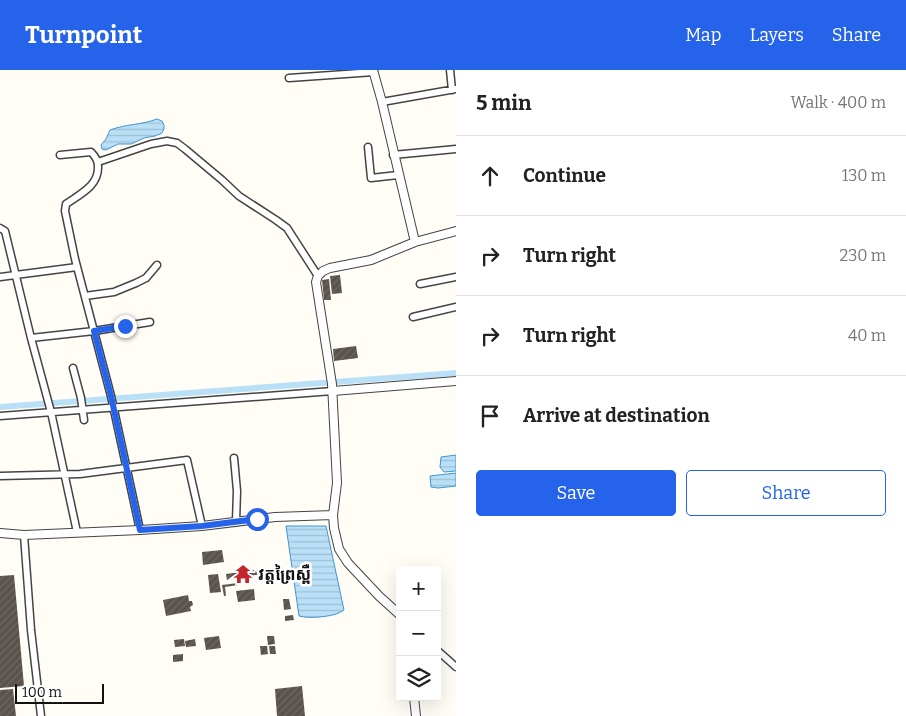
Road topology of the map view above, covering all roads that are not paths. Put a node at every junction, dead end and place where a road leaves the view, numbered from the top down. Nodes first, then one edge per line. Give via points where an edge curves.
1 (450, 70) edge
2 (374, 71) edge
3 (319, 73) edge
4 (289, 78) dead end
5 (454, 89) edge
6 (382, 102) junction
7 (368, 147) dead end
8 (456, 148) edge
9 (60, 155) dead end
10 (393, 155) junction
11 (98, 162) junction
12 (398, 175) junction
13 (0, 228) edge
14 (456, 231) edge
15 (414, 242) junction
16 (157, 265) dead end
17 (78, 267) junction
18 (16, 276) junction
19 (318, 276) junction
20 (456, 277) edge
21 (0, 278) edge
22 (420, 284) dead end
23 (85, 296) junction
24 (456, 308) edge
25 (413, 317) dead end
26 (150, 322) dead end
27 (94, 331) junction
28 (31, 338) junction
29 (73, 368) dead end
30 (456, 381) edge
31 (332, 385) junction
32 (112, 402) junction
33 (82, 404) junction
34 (49, 406) junction
35 (0, 416) edge
36 (84, 420) dead end
37 (234, 458) dead end
38 (126, 468) junction
39 (66, 475) junction
40 (0, 476) edge
41 (333, 515) junction
42 (236, 522) junction
43 (202, 526) junction
44 (140, 530) junction
45 (77, 532) junction
46 (0, 533) edge
47 (24, 536) junction
48 (396, 611) edge
49 (441, 654) edge
50 (456, 667) edge
51 (414, 701) edge
52 (41, 716) edge
53 (416, 716) edge

1 - 5 street
2 - 3 street
2 - 6 street
3 - 4 street
5 - 6 street
6 - 10 street
7 - 12 street via 371,178
8 - 10 street
9 - 11 street via 91,152
10 - 12 street
11 - 17 street via 96,180 65,207
11 - 19 street via 151,144 177,143 238,196 287,228
12 - 15 street
13 - 18 street via 5,232
14 - 15 street
15 - 19 street via 371,260 330,268
16 - 23 street via 146,278 136,283 114,292
17 - 18 street
17 - 23 street
18 - 21 street
18 - 28 street
19 - 31 street via 316,282
20 - 22 street
23 - 27 street
24 - 25 street
26 - 27 street
27 - 28 street
27 - 32 street
28 - 34 street
29 - 33 street
30 - 31 street
31 - 32 street
31 - 41 street via 337,483
32 - 33 street
32 - 38 street
33 - 34 street
33 - 36 street
34 - 35 street
34 - 39 street
37 - 42 street
38 - 39 street
38 - 43 street via 187,460
38 - 44 street
39 - 40 street
39 - 45 street
41 - 42 street
41 - 48 street via 343,557
42 - 43 street
43 - 44 street
44 - 45 street
45 - 47 street
46 - 47 street
47 - 52 street via 30,630
49 - 50 street
51 - 53 street

